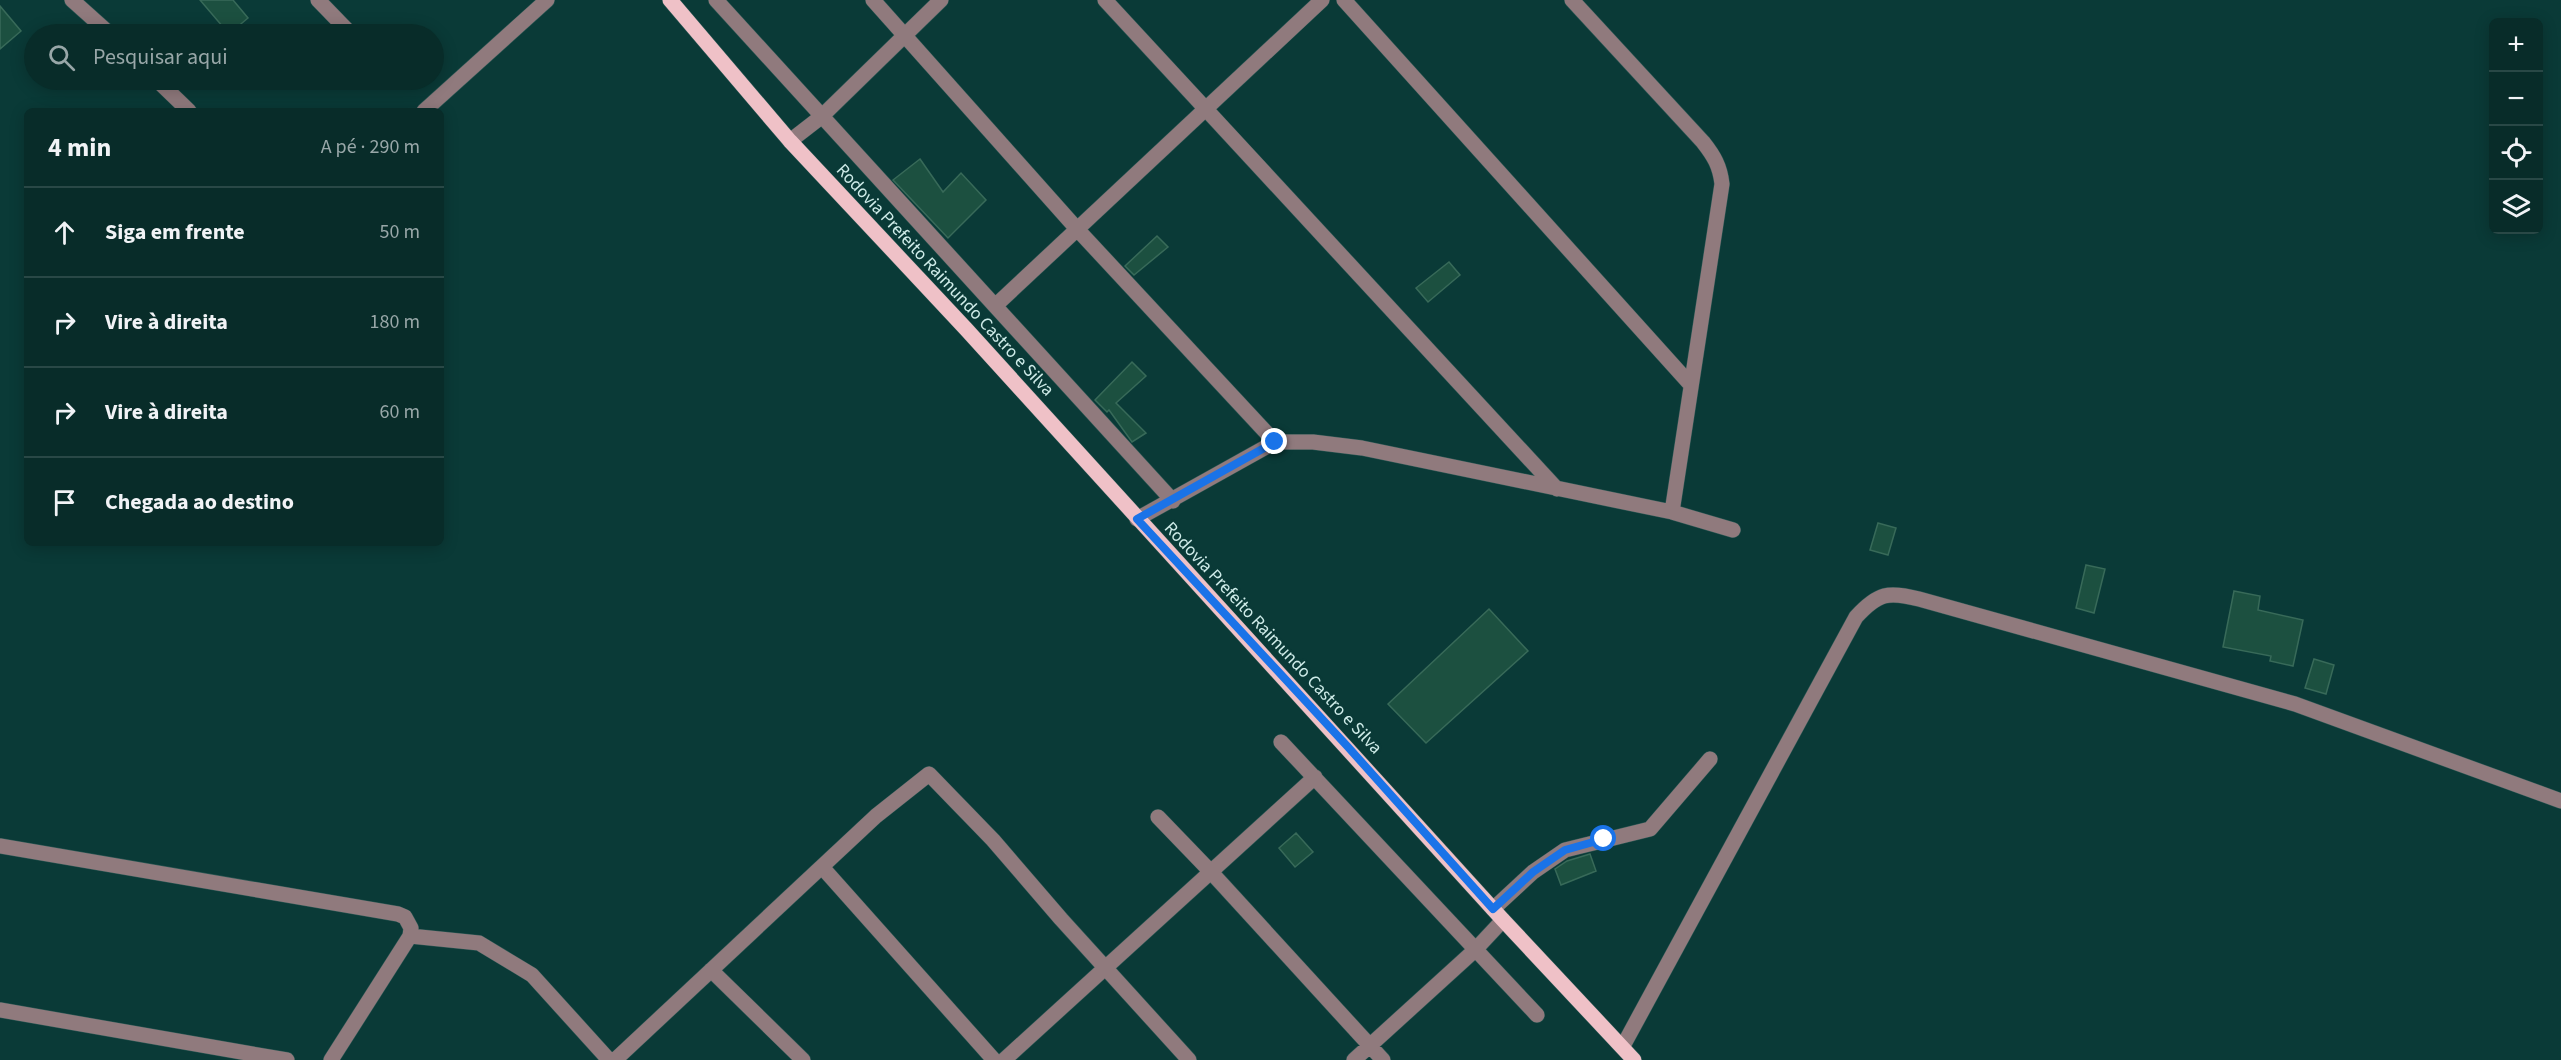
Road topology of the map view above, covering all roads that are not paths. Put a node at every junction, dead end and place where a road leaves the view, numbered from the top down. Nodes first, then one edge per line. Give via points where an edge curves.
1 (72, 0) edge
2 (318, 0) edge
3 (547, 0) edge
4 (669, 0) edge
5 (716, 0) edge
6 (873, 0) edge
7 (941, 0) edge
8 (1105, 0) edge
9 (1322, 0) edge
10 (1344, 0) edge
11 (1572, 0) edge
12 (99, 24) edge
13 (341, 24) edge
14 (905, 35) junction
15 (167, 90) edge
16 (186, 108) edge
17 (427, 108) edge
18 (1205, 110) junction
19 (821, 117) junction
20 (790, 141) junction
21 (1077, 229) junction
22 (995, 306) junction
23 (1690, 384) junction
24 (1275, 442) junction
25 (1557, 489) junction
26 (1173, 501) junction
27 (1672, 512) junction
28 (1137, 519) junction
29 (1733, 530) dead end
30 (1281, 742) dead end
31 (1710, 759) dead end
32 (1315, 777) junction
33 (2561, 801) edge
34 (1158, 818) dead end
35 (0, 846) edge
36 (822, 867) junction
37 (1211, 872) junction
38 (1498, 914) junction
39 (410, 936) junction
40 (1474, 950) junction
41 (1106, 967) junction
42 (711, 970) junction
43 (0, 1010) edge
44 (1537, 1015) dead end
45 (1370, 1045) junction
46 (1623, 1046) junction
47 (287, 1060) edge
48 (331, 1060) edge
49 (609, 1060) edge
50 (615, 1060) edge
51 (803, 1060) edge
52 (994, 1060) edge
53 (1004, 1060) edge
54 (1189, 1060) edge
55 (1354, 1060) edge
56 (1383, 1060) edge
57 (1634, 1060) edge

1 - 12 street
2 - 13 street
3 - 17 street
4 - 20 main road, Rodovia Prefeito Raimundo Castro e Silva
5 - 19 street
6 - 14 street
7 - 14 street
8 - 18 street
9 - 18 street
10 - 23 street
11 - 23 street via 1703,142 1720,170 1722,184
14 - 19 street
14 - 21 street
15 - 16 street
18 - 21 street
18 - 25 street
19 - 20 street
19 - 22 street
20 - 28 main road, Rodovia Prefeito Raimundo Castro e Silva
21 - 22 street
21 - 24 street
22 - 26 street
23 - 27 street
24 - 25 street via 1362,448
24 - 26 street
25 - 27 street
26 - 28 street
27 - 29 street
28 - 38 main road, Rodovia Prefeito Raimundo Castro e Silva
30 - 32 street
31 - 38 street via 1650,829 1565,850 1533,872
32 - 37 street
32 - 40 street
33 - 46 street via 2295,704 1919,599 1884,595 1871,600 1856,617
34 - 37 street
35 - 39 street via 398,914 409,922
36 - 41 street via 876,816 929,774
36 - 42 street
36 - 52 street
37 - 41 street
37 - 45 street
38 - 40 street
38 - 46 main road, Rodovia Prefeito Raimundo Castro e Silva
39 - 48 street
39 - 49 street via 478,943 532,975
40 - 44 street
40 - 45 street
41 - 53 street
41 - 54 street
42 - 50 street
42 - 51 street
43 - 47 street
45 - 55 street
45 - 56 street
46 - 57 main road, Rodovia Prefeito Raimundo Castro e Silva

